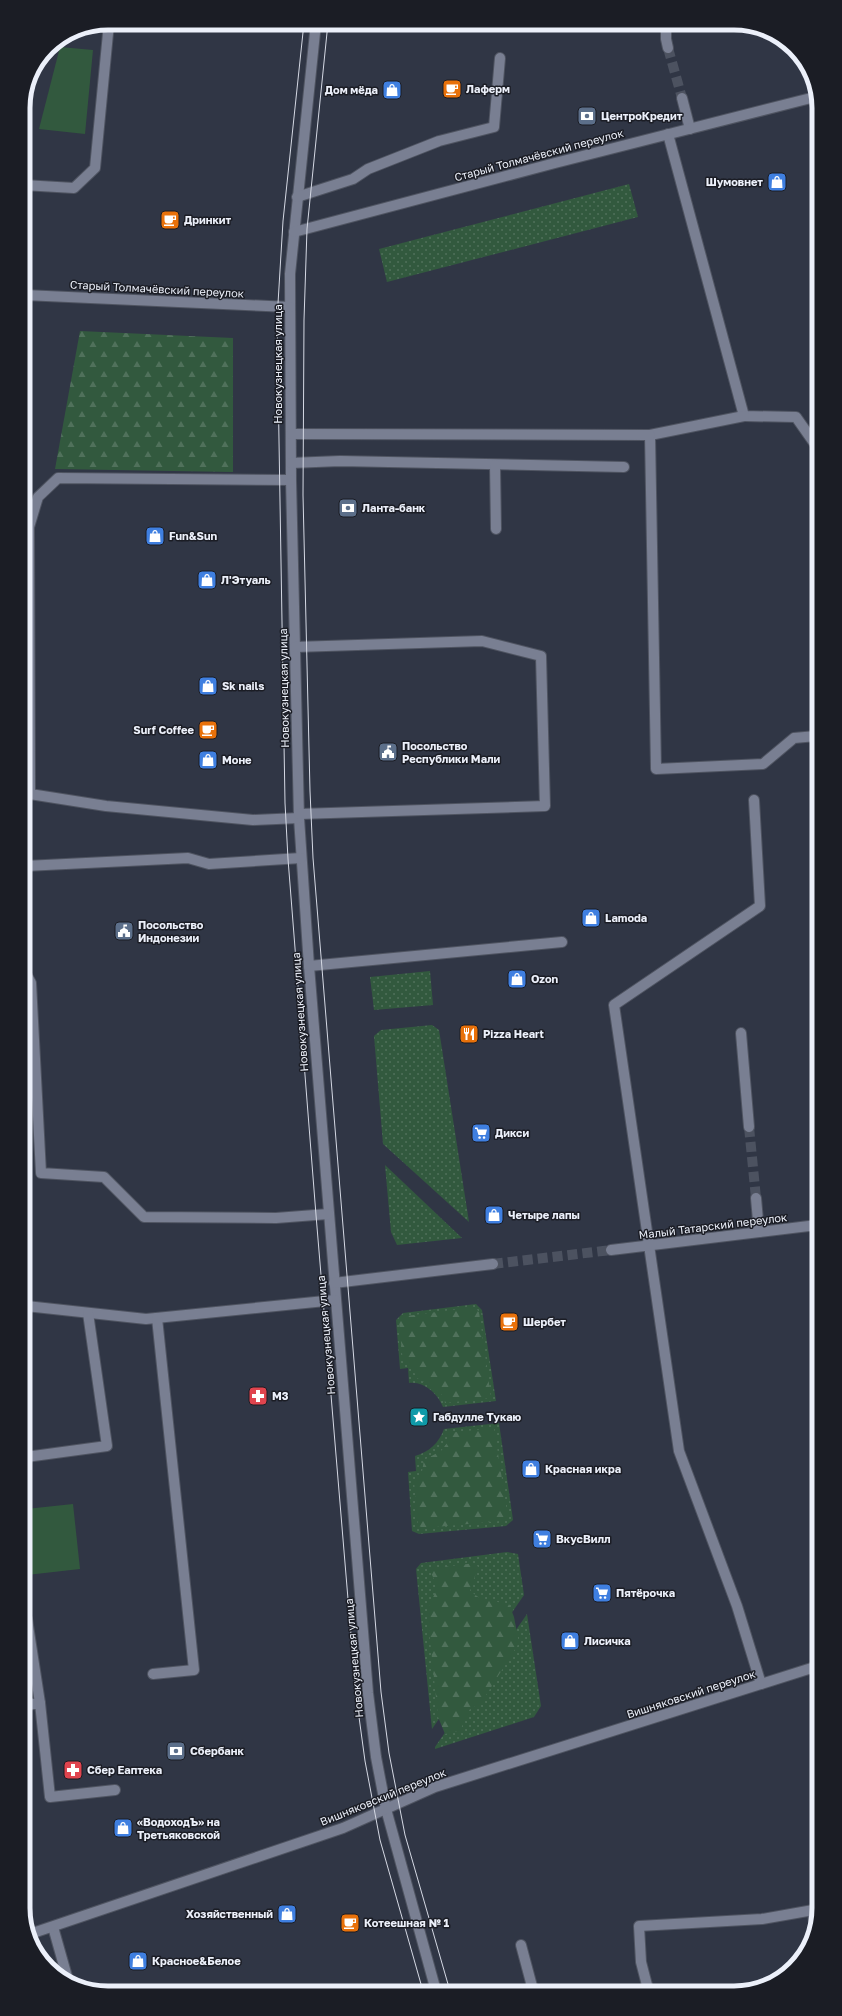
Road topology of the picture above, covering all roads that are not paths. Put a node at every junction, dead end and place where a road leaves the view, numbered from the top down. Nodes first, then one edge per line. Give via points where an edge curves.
1 (108, 30) edge
2 (315, 30) edge
3 (666, 30) edge
4 (668, 48) tunnel mouth
5 (500, 58) dead end
6 (682, 98) tunnel mouth
7 (811, 98) edge
8 (690, 128) junction
9 (668, 134) junction
10 (30, 185) edge
11 (297, 196) junction
12 (294, 232) junction
13 (30, 295) edge
14 (290, 307) junction
15 (744, 416) junction
16 (291, 434) junction
17 (650, 435) junction
18 (812, 440) edge
19 (291, 463) junction
20 (495, 465) junction
21 (624, 467) dead end
22 (291, 480) junction
23 (30, 524) edge
24 (496, 529) dead end
25 (295, 646) junction
26 (812, 736) edge
27 (30, 794) edge
28 (754, 800) dead end
29 (299, 816) junction
30 (301, 858) junction
31 (30, 866) edge
32 (562, 942) dead end
33 (309, 966) junction
34 (30, 983) edge
35 (741, 1033) dead end
36 (749, 1127) tunnel mouth
37 (756, 1198) tunnel mouth
38 (328, 1214) junction
39 (812, 1226) edge
40 (759, 1232) junction
41 (649, 1245) junction
42 (611, 1250) tunnel mouth
43 (493, 1264) tunnel mouth
44 (334, 1283) junction
45 (335, 1300) junction
46 (30, 1306) edge
47 (88, 1313) junction
48 (157, 1318) junction
49 (30, 1456) edge
50 (30, 1638) edge
51 (812, 1668) edge
52 (153, 1674) dead end
53 (761, 1684) junction
54 (40, 1703) junction
55 (30, 1705) edge
56 (114, 1790) dead end
57 (386, 1809) junction
58 (812, 1911) edge
59 (53, 1927) junction
60 (34, 1933) edge
61 (521, 1945) dead end
62 (66, 1974) edge
63 (435, 1986) edge
64 (531, 1986) edge
65 (647, 1986) edge

1 - 10 street via 95,168 74,188
2 - 11 street, Новокузнецкая улица
3 - 4 street
5 - 11 street via 494,127 439,141 368,169 353,179
6 - 8 street
7 - 8 street, Старый Толмачёвский переулок
8 - 9 street, Старый Толмачёвский переулок
9 - 12 street, Старый Толмачёвский переулок
9 - 15 street
11 - 12 street, Новокузнецкая улица
12 - 14 street, Новокузнецкая улица
13 - 14 street, Старый Толмачёвский переулок
14 - 16 street, Новокузнецкая улица
15 - 17 street
15 - 18 street via 796,417
16 - 17 street
16 - 19 street, Новокузнецкая улица
17 - 26 street via 656,769 763,764 794,738
19 - 20 street via 340,461
19 - 22 street, Новокузнецкая улица
20 - 21 street
20 - 24 street
22 - 23 street via 58,478 38,497
22 - 25 street, Новокузнецкая улица
25 - 29 street, Новокузнецкая улица
25 - 29 street via 482,641 541,656 545,806
27 - 29 street via 106,806 252,820
28 - 41 street via 760,906 614,1005
29 - 30 street, Новокузнецкая улица
30 - 31 street via 209,864 188,858
30 - 33 street, Новокузнецкая улица
32 - 33 street
33 - 38 street, Новокузнецкая улица
34 - 38 street via 41,1174 104,1177 144,1217 276,1218
35 - 36 street
37 - 40 street
38 - 44 street, Новокузнецкая улица
39 - 40 street, Малый Татарский переулок
40 - 41 street, Малый Татарский переулок
41 - 42 street, Малый Татарский переулок
41 - 53 street via 679,1451 737,1606
43 - 44 street
44 - 45 street, Новокузнецкая улица
45 - 48 street
45 - 57 street, Новокузнецкая улица via 368,1693
46 - 47 street
47 - 48 street
47 - 49 street via 107,1446
48 - 52 street via 194,1670
50 - 54 street
51 - 53 street, Вишняковский переулок
53 - 57 street, Вишняковский переулок via 435,1788
54 - 55 street
54 - 56 street via 50,1797
57 - 59 street, Вишняковский переулок via 344,1828
57 - 63 street, Новокузнецкая улица
58 - 65 street via 762,1919 639,1926 641,1962
59 - 60 street, Вишняковский переулок
59 - 62 street
61 - 64 street

